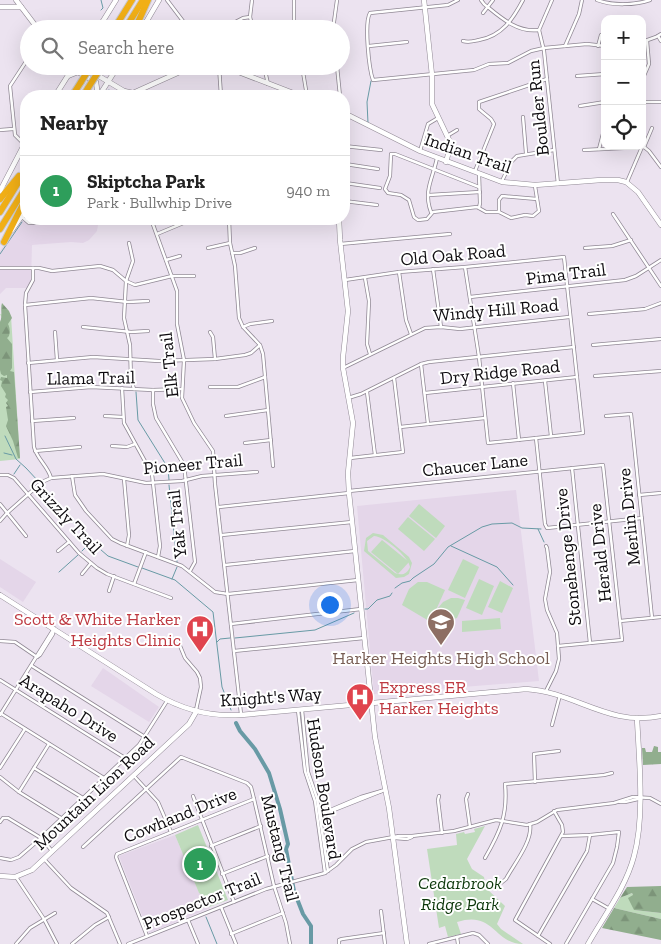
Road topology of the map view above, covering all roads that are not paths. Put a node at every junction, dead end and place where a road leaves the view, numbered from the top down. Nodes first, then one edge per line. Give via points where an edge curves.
1 (16, 0) edge
2 (116, 0) edge
3 (132, 0) edge
4 (143, 0) edge
5 (148, 0) edge
6 (158, 0) edge
7 (167, 0) edge
8 (252, 0) edge
9 (294, 0) edge
10 (337, 0) edge
11 (424, 0) edge
12 (458, 0) edge
13 (481, 0) edge
14 (493, 0) edge
15 (523, 0) edge
16 (552, 0) edge
17 (582, 0) edge
18 (598, 0) edge
19 (650, 0) edge
20 (0, 7) edge
21 (21, 7) junction
22 (425, 7) junction
23 (488, 7) junction
24 (483, 13) dead end
25 (250, 17) junction
26 (31, 20) edge
27 (104, 20) edge
28 (120, 20) edge
29 (131, 20) edge
30 (140, 20) edge
31 (147, 20) edge
32 (182, 20) edge
33 (239, 20) edge
34 (251, 20) edge
35 (294, 20) edge
36 (334, 20) edge
37 (509, 24) junction
38 (539, 30) junction
39 (658, 30) dead end
40 (601, 35) dead end
41 (660, 35) edge
42 (661, 40) edge
43 (463, 41) dead end
44 (647, 41) joint
45 (407, 42) dead end
46 (369, 46) junction
47 (565, 46) junction
48 (598, 46) joint
49 (544, 48) junction
50 (20, 71) edge
51 (646, 71) edge
52 (601, 74) edge
53 (83, 75) edge
54 (85, 75) edge
55 (96, 75) edge
56 (96, 75) edge
57 (113, 75) edge
58 (172, 75) edge
59 (221, 75) edge
60 (244, 75) edge
61 (266, 75) edge
62 (304, 75) edge
63 (338, 75) edge
64 (432, 75) junction
65 (68, 76) edge
66 (577, 76) dead end
67 (547, 79) junction
68 (108, 83) junction
69 (268, 84) junction
70 (59, 90) edge
71 (76, 90) edge
72 (87, 90) edge
73 (98, 90) edge
74 (103, 90) edge
75 (122, 90) edge
76 (138, 90) edge
77 (221, 90) edge
78 (284, 90) edge
79 (306, 90) edge
80 (339, 90) edge
81 (646, 102) edge
82 (661, 102) edge
83 (601, 103) edge
84 (580, 106) dead end
85 (350, 116) edge
86 (523, 117) dead end
87 (438, 118) junction
88 (652, 128) dead end
89 (14, 129) junction
90 (0, 130) edge
91 (457, 130) dead end
92 (447, 136) junction
93 (20, 139) edge
94 (601, 141) edge
95 (646, 141) edge
96 (350, 146) edge
97 (599, 149) joint
98 (646, 149) edge
99 (381, 150) dead end
100 (554, 150) junction
101 (584, 150) dead end
102 (642, 150) edge
103 (420, 151) junction
104 (20, 153) edge
105 (526, 153) junction
106 (437, 158) junction
107 (350, 162) edge
108 (446, 162) junction
109 (661, 167) edge
110 (378, 169) dead end
111 (434, 170) junction
112 (477, 173) junction
113 (20, 176) edge
114 (20, 179) edge
115 (502, 182) junction
116 (626, 182) junction
117 (558, 184) junction
118 (535, 185) junction
119 (350, 187) edge
120 (380, 188) dead end
121 (1, 189) edge
122 (479, 190) junction
123 (428, 195) junction
124 (20, 197) edge
125 (0, 199) edge
126 (537, 199) junction
127 (350, 202) edge
128 (377, 205) dead end
129 (479, 208) junction
130 (20, 210) edge
131 (0, 212) edge
132 (432, 212) junction
133 (498, 212) junction
134 (613, 214) dead end
135 (20, 220) edge
136 (153, 225) edge
137 (179, 225) edge
138 (229, 225) edge
139 (339, 225) edge
140 (661, 225) edge
141 (0, 229) edge
142 (157, 234) junction
143 (450, 234) dead end
144 (631, 240) junction
145 (128, 243) dead end
146 (230, 243) junction
147 (340, 244) junction
148 (2, 245) edge
149 (208, 248) dead end
150 (255, 248) dead end
151 (585, 248) dead end
152 (232, 253) junction
153 (180, 256) dead end
154 (166, 260) junction
155 (661, 260) edge
156 (465, 267) junction
157 (650, 267) junction
158 (0, 268) edge
159 (33, 268) junction
160 (433, 269) junction
161 (399, 272) junction
162 (172, 276) junction
163 (194, 276) dead end
164 (365, 278) junction
165 (345, 280) junction
166 (126, 281) junction
167 (567, 286) junction
168 (661, 286) edge
169 (470, 297) junction
170 (124, 301) junction
171 (148, 301) dead end
172 (661, 303) edge
173 (24, 304) junction
174 (589, 314) dead end
175 (570, 317) junction
176 (272, 321) dead end
177 (243, 327) junction
178 (441, 327) junction
179 (474, 327) junction
180 (83, 328) dead end
181 (127, 331) junction
182 (148, 331) dead end
183 (55, 332) dead end
184 (210, 332) dead end
185 (411, 334) junction
186 (661, 339) edge
187 (260, 345) junction
188 (593, 345) dead end
189 (574, 347) junction
190 (370, 354) junction
191 (479, 357) junction
192 (131, 359) junction
193 (215, 359) junction
194 (57, 360) junction
195 (184, 360) junction
196 (28, 363) junction
197 (421, 364) junction
198 (343, 368) junction
199 (661, 371) edge
200 (595, 376) dead end
201 (577, 377) junction
202 (265, 378) junction
203 (394, 378) junction
204 (545, 380) junction
205 (513, 383) junction
206 (482, 386) junction
207 (210, 387) dead end
208 (122, 388) junction
209 (134, 389) junction
210 (182, 389) junction
211 (154, 390) junction
212 (30, 392) junction
213 (367, 392) junction
214 (425, 393) junction
215 (348, 398) junction
216 (268, 410) junction
217 (106, 416) dead end
218 (226, 416) dead end
219 (606, 416) dead end
220 (123, 417) junction
221 (74, 418) dead end
222 (485, 418) junction
223 (32, 421) junction
224 (428, 424) junction
225 (400, 427) junction
226 (551, 436) junction
227 (536, 438) junction
228 (271, 440) junction
229 (519, 440) junction
230 (244, 443) dead end
231 (135, 444) junction
232 (112, 446) dead end
233 (80, 447) dead end
234 (35, 451) junction
235 (375, 455) junction
236 (350, 458) junction
237 (603, 465) joint
238 (273, 466) dead end
239 (572, 468) junction
240 (539, 471) junction
241 (257, 472) dead end
242 (215, 475) junction
243 (0, 476) edge
244 (72, 476) junction
245 (51, 478) junction
246 (124, 479) junction
247 (186, 480) junction
248 (154, 483) junction
249 (349, 492) junction
250 (661, 493) edge
251 (28, 494) junction
252 (639, 495) junction
253 (0, 504) edge
254 (219, 507) junction
255 (7, 512) junction
256 (642, 518) junction
257 (0, 521) edge
258 (352, 522) junction
259 (609, 522) junction
260 (578, 525) junction
261 (222, 535) junction
262 (26, 536) dead end
263 (69, 542) junction
264 (127, 546) junction
265 (546, 546) dead end
266 (58, 551) dead end
267 (356, 551) junction
268 (146, 552) junction
269 (158, 557) junction
270 (91, 563) junction
271 (225, 565) junction
272 (190, 572) junction
273 (82, 574) dead end
274 (114, 576) junction
275 (358, 580) junction
276 (134, 584) junction
277 (109, 591) dead end
278 (0, 594) edge
279 (228, 594) junction
280 (171, 598) dead end
281 (361, 609) junction
282 (661, 617) edge
283 (652, 618) junction
284 (620, 621) junction
285 (231, 624) junction
286 (54, 628) junction
287 (364, 638) junction
288 (0, 641) edge
289 (178, 641) dead end
290 (590, 643) junction
291 (558, 646) junction
292 (234, 651) junction
293 (37, 656) junction
294 (32, 666) junction
295 (0, 680) edge
296 (16, 689) junction
297 (546, 691) junction
298 (560, 695) junction
299 (167, 700) junction
300 (371, 703) junction
301 (300, 710) junction
302 (196, 712) junction
303 (0, 714) edge
304 (241, 715) junction
305 (661, 716) edge
306 (625, 718) junction
307 (637, 718) junction
308 (652, 718) junction
309 (552, 725) dead end
310 (25, 729) junction
311 (638, 730) junction
312 (145, 737) junction
313 (49, 744) junction
314 (559, 751) dead end
315 (125, 758) junction
316 (0, 768) edge
317 (34, 768) junction
318 (612, 773) dead end
319 (133, 775) junction
320 (0, 777) edge
321 (104, 778) junction
322 (535, 782) junction
323 (146, 788) junction
324 (384, 791) junction
325 (19, 792) junction
326 (468, 794) dead end
327 (193, 796) dead end
328 (439, 796) dead end
329 (84, 798) junction
330 (254, 798) junction
331 (640, 798) junction
332 (661, 804) edge
333 (554, 812) junction
334 (319, 814) junction
335 (62, 818) junction
336 (201, 820) junction
337 (503, 820) junction
338 (0, 822) edge
339 (530, 824) junction
340 (261, 826) junction
341 (470, 827) junction
342 (171, 832) junction
343 (442, 833) junction
344 (590, 835) junction
345 (562, 836) junction
346 (41, 838) junction
347 (394, 838) junction
348 (211, 846) junction
349 (84, 847) dead end
350 (52, 851) junction
351 (268, 856) junction
352 (0, 858) edge
353 (485, 858) dead end
354 (44, 859) junction
355 (327, 872) junction
356 (222, 874) junction
357 (0, 876) edge
358 (15, 877) junction
359 (501, 882) dead end
360 (274, 886) junction
361 (592, 899) junction
362 (234, 902) junction
363 (221, 907) junction
364 (609, 908) junction
365 (381, 911) dead end
366 (55, 913) dead end
367 (283, 913) junction
368 (109, 917) junction
369 (44, 919) junction
370 (188, 920) junction
371 (384, 933) junction
372 (231, 934) junction
373 (147, 936) junction
374 (538, 936) junction
375 (457, 937) junction
376 (16, 944) edge
377 (57, 944) edge
378 (72, 944) edge
379 (120, 944) edge
380 (128, 944) edge
381 (198, 944) edge
382 (236, 944) edge
383 (290, 944) edge
384 (339, 944) edge
385 (385, 944) edge
386 (407, 944) edge
387 (429, 944) edge
388 (458, 944) edge
389 (488, 944) edge
390 (550, 944) edge
391 (566, 944) edge
392 (588, 944) edge

1 - 21 street
2 - 27 street
3 - 28 highway
4 - 29 highway
5 - 30 highway
6 - 31 street
7 - 32 street
8 - 25 street
9 - 35 street
10 - 36 street
11 - 22 street
12 - 22 street via 448,5
13 - 23 street
14 - 23 street
15 - 37 street
16 - 38 street
17 - 47 street
18 - 19 street via 623,4
20 - 21 street
21 - 26 street
22 - 46 street via 370,13 367,22
22 - 64 street
23 - 24 street
23 - 37 street
25 - 33 street
25 - 34 street
37 - 38 street
37 - 43 street via 493,37
38 - 49 street, Boulder Run
39 - 41 street
40 - 48 street
41 - 42 street
41 - 44 street
44 - 51 street via 649,64
45 - 46 street
46 - 64 street via 373,80
47 - 48 street
47 - 49 street
49 - 64 street via 502,64
49 - 67 street, Boulder Run
50 - 89 street via 10,86
52 - 66 street
53 - 73 street via 96,82
54 - 71 highway, bridge
55 - 68 street
56 - 72 highway, bridge
57 - 68 street
58 - 76 street
59 - 77 street
60 - 69 street
61 - 69 street
62 - 79 street
63 - 80 street
64 - 87 street via 432,104
65 - 70 street
67 - 100 street, Boulder Run
67 - 112 street via 479,102 479,110 494,124
68 - 74 street
68 - 75 street
69 - 78 street
81 - 82 street
83 - 84 street
85 - 103 street, Indian Trail
86 - 105 street
87 - 92 street
87 - 103 street via 428,124
88 - 95 street
89 - 90 street
89 - 93 street
91 - 92 street
92 - 108 street via 451,144
94 - 97 street
96 - 99 street
97 - 101 street
98 - 109 street
100 - 105 street
100 - 117 street, Boulder Run
102 - 116 street
103 - 106 street, Indian Trail
104 - 121 street
105 - 115 street via 510,162
106 - 108 street, Indian Trail
106 - 111 street
107 - 110 street
108 - 112 street, Indian Trail
111 - 122 street
111 - 123 street via 429,180
111 - 132 street via 392,154 385,189 408,200 418,220 427,219
112 - 115 street, Indian Trail
112 - 122 street
113 - 125 highway
114 - 131 highway
115 - 118 street, Indian Trail
116 - 117 street, Indian Trail via 607,180
116 - 140 street via 638,192
117 - 118 street, Indian Trail
118 - 126 street
119 - 120 street
122 - 123 street
122 - 129 street
123 - 132 street
124 - 141 highway
126 - 133 street via 502,196
126 - 133 street via 539,211 535,216 514,218
127 - 128 street
129 - 132 street
129 - 133 street
130 - 148 highway
134 - 144 street
135 - 148 street
136 - 142 street, Elk Trail
137 - 142 street
138 - 146 street
139 - 147 street
142 - 154 street, Elk Trail
143 - 147 street
144 - 151 street via 612,246
144 - 157 street
145 - 166 street via 134,261
146 - 149 street
146 - 152 street
147 - 165 street
150 - 152 street
152 - 177 street via 239,318
153 - 154 street
154 - 162 street, Elk Trail
155 - 157 street, Pima Trail
156 - 160 street, Old Oak Road
156 - 167 street, Old Oak Road via 564,256
156 - 169 street
157 - 167 street, Pima Trail via 625,280
157 - 168 street
158 - 159 street
159 - 166 street via 52,271 104,267 116,271
159 - 173 street via 33,283
160 - 161 street, Old Oak Road
160 - 178 street
161 - 164 street, Old Oak Road
161 - 185 street
162 - 163 street
162 - 166 street via 135,285
162 - 195 street, Elk Trail via 177,292 177,324
164 - 165 street, Old Oak Road
164 - 190 street
165 - 198 street via 348,319
166 - 170 street
167 - 169 street, Pima Trail
167 - 175 street
169 - 179 street
170 - 171 street
170 - 173 street via 91,298
170 - 181 street
172 - 174 street via 645,309
173 - 196 street
175 - 179 street, Windy Hill Road
175 - 189 street
176 - 177 street
177 - 187 street
178 - 179 street, Windy Hill Road
178 - 185 street, Windy Hill Road via 425,328
179 - 191 street
180 - 181 street
181 - 182 street
181 - 192 street
183 - 194 street
184 - 193 street
185 - 190 street, Windy Hill Road
186 - 188 street
187 - 193 street via 245,355
187 - 202 street
189 - 191 street
189 - 201 street
190 - 198 street, Windy Hill Road
191 - 197 street
191 - 206 street
192 - 194 street via 93,357
192 - 195 street
192 - 209 street
193 - 195 street
194 - 196 street
195 - 210 street, Elk Trail
196 - 212 street
197 - 203 street
197 - 214 street
198 - 215 street
199 - 200 street
201 - 204 street, Dry Ridge Road
201 - 226 street via 583,433
202 - 207 street via 238,386
202 - 216 street
203 - 213 street
203 - 225 street
204 - 205 street, Dry Ridge Road
204 - 226 street
205 - 206 street, Dry Ridge Road
205 - 229 street
206 - 214 street, Dry Ridge Road
206 - 222 street
208 - 209 street, Llama Trail
208 - 212 street, Llama Trail
208 - 220 street
209 - 211 street, Llama Trail
210 - 211 street, Llama Trail
210 - 242 street, Elk Trail via 194,423 213,451
211 - 247 street, Yak Trail via 154,413 180,456
212 - 223 street
213 - 215 street
213 - 235 street
214 - 224 street
215 - 236 street via 354,422
216 - 218 street
216 - 228 street
217 - 220 street
219 - 252 street, Merlin Drive via 632,414
220 - 231 street via 126,430
221 - 223 street
222 - 224 street
222 - 229 street via 488,443
223 - 234 street
224 - 225 street
225 - 235 street via 403,452
226 - 227 street
227 - 229 street
227 - 240 street
228 - 230 street
228 - 238 street
231 - 232 street
231 - 248 street via 150,468
233 - 234 street
234 - 245 street
235 - 236 street
236 - 249 street
237 - 239 street, Chaucer Lane
237 - 259 street, Herald Drive
239 - 240 street, Chaucer Lane
239 - 260 street, Stonehenge Drive
240 - 249 street, Chaucer Lane
240 - 260 street via 546,526
241 - 242 street, Pioneer Trail
242 - 247 street, Pioneer Trail
242 - 254 street, Elk Trail
243 - 251 street, Grizzly Trail via 11,476
244 - 245 street, Pioneer Trail
244 - 246 street, Pioneer Trail via 103,474
244 - 264 street via 73,491 86,511 106,534
245 - 251 street, Pioneer Trail
246 - 248 street, Pioneer Trail
246 - 264 street via 130,535
247 - 248 street, Pioneer Trail
247 - 272 street, Yak Trail via 194,562
248 - 269 street via 160,546
249 - 254 street, Chaucer Lane
249 - 258 street
250 - 252 street
251 - 255 street, Pioneer Trail
251 - 263 street, Grizzly Trail
252 - 256 street, Merlin Drive
253 - 255 street
254 - 261 street, Elk Trail
255 - 257 street, Pioneer Trail
255 - 262 street
256 - 259 street
256 - 283 street, Merlin Drive
258 - 261 street
258 - 267 street
259 - 260 street
259 - 284 street, Herald Drive
260 - 290 street, Stonehenge Drive
261 - 271 street, Elk Trail
263 - 266 street
263 - 270 street, Grizzly Trail
264 - 268 street
265 - 291 street via 550,572 545,599
267 - 271 street
267 - 275 street
268 - 269 street
268 - 276 street
269 - 272 street
270 - 273 street
270 - 274 street, Grizzly Trail
271 - 279 street, Elk Trail
272 - 279 street via 215,592
274 - 276 street, Grizzly Trail
274 - 277 street
275 - 279 street
275 - 281 street
276 - 280 street, Grizzly Trail
278 - 286 street, Knight's Way
279 - 285 street, Elk Trail
281 - 285 street
281 - 287 street
282 - 283 street
283 - 284 street
284 - 290 street, Herald Drive via 622,640
285 - 292 street, Elk Trail
286 - 293 street
286 - 299 street, Knight's Way
287 - 292 street
287 - 300 street
288 - 293 street via 14,642
289 - 302 street via 185,658 200,678
290 - 291 street
291 - 297 street via 559,664
292 - 304 street, Elk Trail
293 - 294 street
294 - 296 street
294 - 312 street
295 - 296 street, Arapaho Drive
296 - 303 street
296 - 315 street, Arapaho Drive
297 - 298 street, Knight's Way
297 - 300 street, Knight's Way via 518,689
298 - 306 street, Knight's Way
298 - 309 street
299 - 302 street, Knight's Way
299 - 312 street
300 - 301 street, Knight's Way
300 - 324 street
301 - 304 street, Knight's Way
301 - 334 street, Hudson Boulevard via 306,774
302 - 304 street, Knight's Way
302 - 319 street, Mountain Lion Road via 189,724
303 - 310 street
305 - 308 street, Knight's Way
306 - 307 street, Knight's Way
306 - 311 street
307 - 308 street, Knight's Way
307 - 311 street
308 - 311 street via 641,723
310 - 313 street
310 - 316 street
311 - 331 street
312 - 315 street
313 - 317 street
313 - 321 street
314 - 322 street via 534,754
315 - 321 street
317 - 325 street
317 - 329 street
318 - 322 street
319 - 323 street
319 - 350 street, Mountain Lion Road
320 - 325 street
321 - 329 street
322 - 337 street via 505,784
323 - 330 street, Mustang Trail via 183,756 246,783 251,787
323 - 342 street via 160,804
323 - 349 street, Mustang Trail
324 - 334 street
324 - 347 street
325 - 335 street
326 - 341 street
327 - 336 street
328 - 343 street
329 - 335 street
330 - 336 street, Cowhand Drive
330 - 340 street, Mustang Trail
331 - 332 street via 650,798
331 - 333 street via 562,808
331 - 364 street via 634,857
333 - 339 street
333 - 345 street via 562,825
334 - 355 street, Hudson Boulevard
335 - 346 street
336 - 342 street, Cowhand Drive
336 - 348 street
337 - 339 street, Prospector Trail
337 - 341 street, Prospector Trail
337 - 353 street
338 - 346 street via 8,818
339 - 359 street via 529,839 506,879
340 - 348 street
340 - 351 street, Mustang Trail
341 - 343 street, Prospector Trail
342 - 373 street, Cowhand Drive via 116,855
343 - 347 street, Prospector Trail
344 - 345 street
344 - 361 street via 618,832 619,840 615,858
344 - 374 street via 587,851
345 - 374 street via 515,920
346 - 350 street
346 - 352 street via 19,857 11,860
347 - 355 street, Prospector Trail via 357,846
347 - 386 street
348 - 356 street
350 - 354 street, Mountain Lion Road
351 - 356 street
351 - 360 street, Mustang Trail
354 - 358 street, Mountain Lion Road via 29,872
354 - 368 street via 71,888 104,910
355 - 360 street, Prospector Trail
356 - 362 street
357 - 358 street
358 - 369 street
360 - 362 street, Prospector Trail
360 - 367 street, Mustang Trail
361 - 364 street
361 - 391 street
362 - 363 street, Prospector Trail
363 - 370 street, Prospector Trail
363 - 372 street
364 - 392 street
365 - 371 street
366 - 369 street
367 - 372 street
367 - 383 street, Mustang Trail
368 - 378 street
368 - 379 street
369 - 376 street via 25,932
369 - 377 street
370 - 373 street, Prospector Trail
370 - 381 street
371 - 384 street via 342,938
371 - 385 street
372 - 382 street
373 - 380 street, Prospector Trail
374 - 390 street
375 - 387 street
375 - 388 street
375 - 389 street via 475,934

